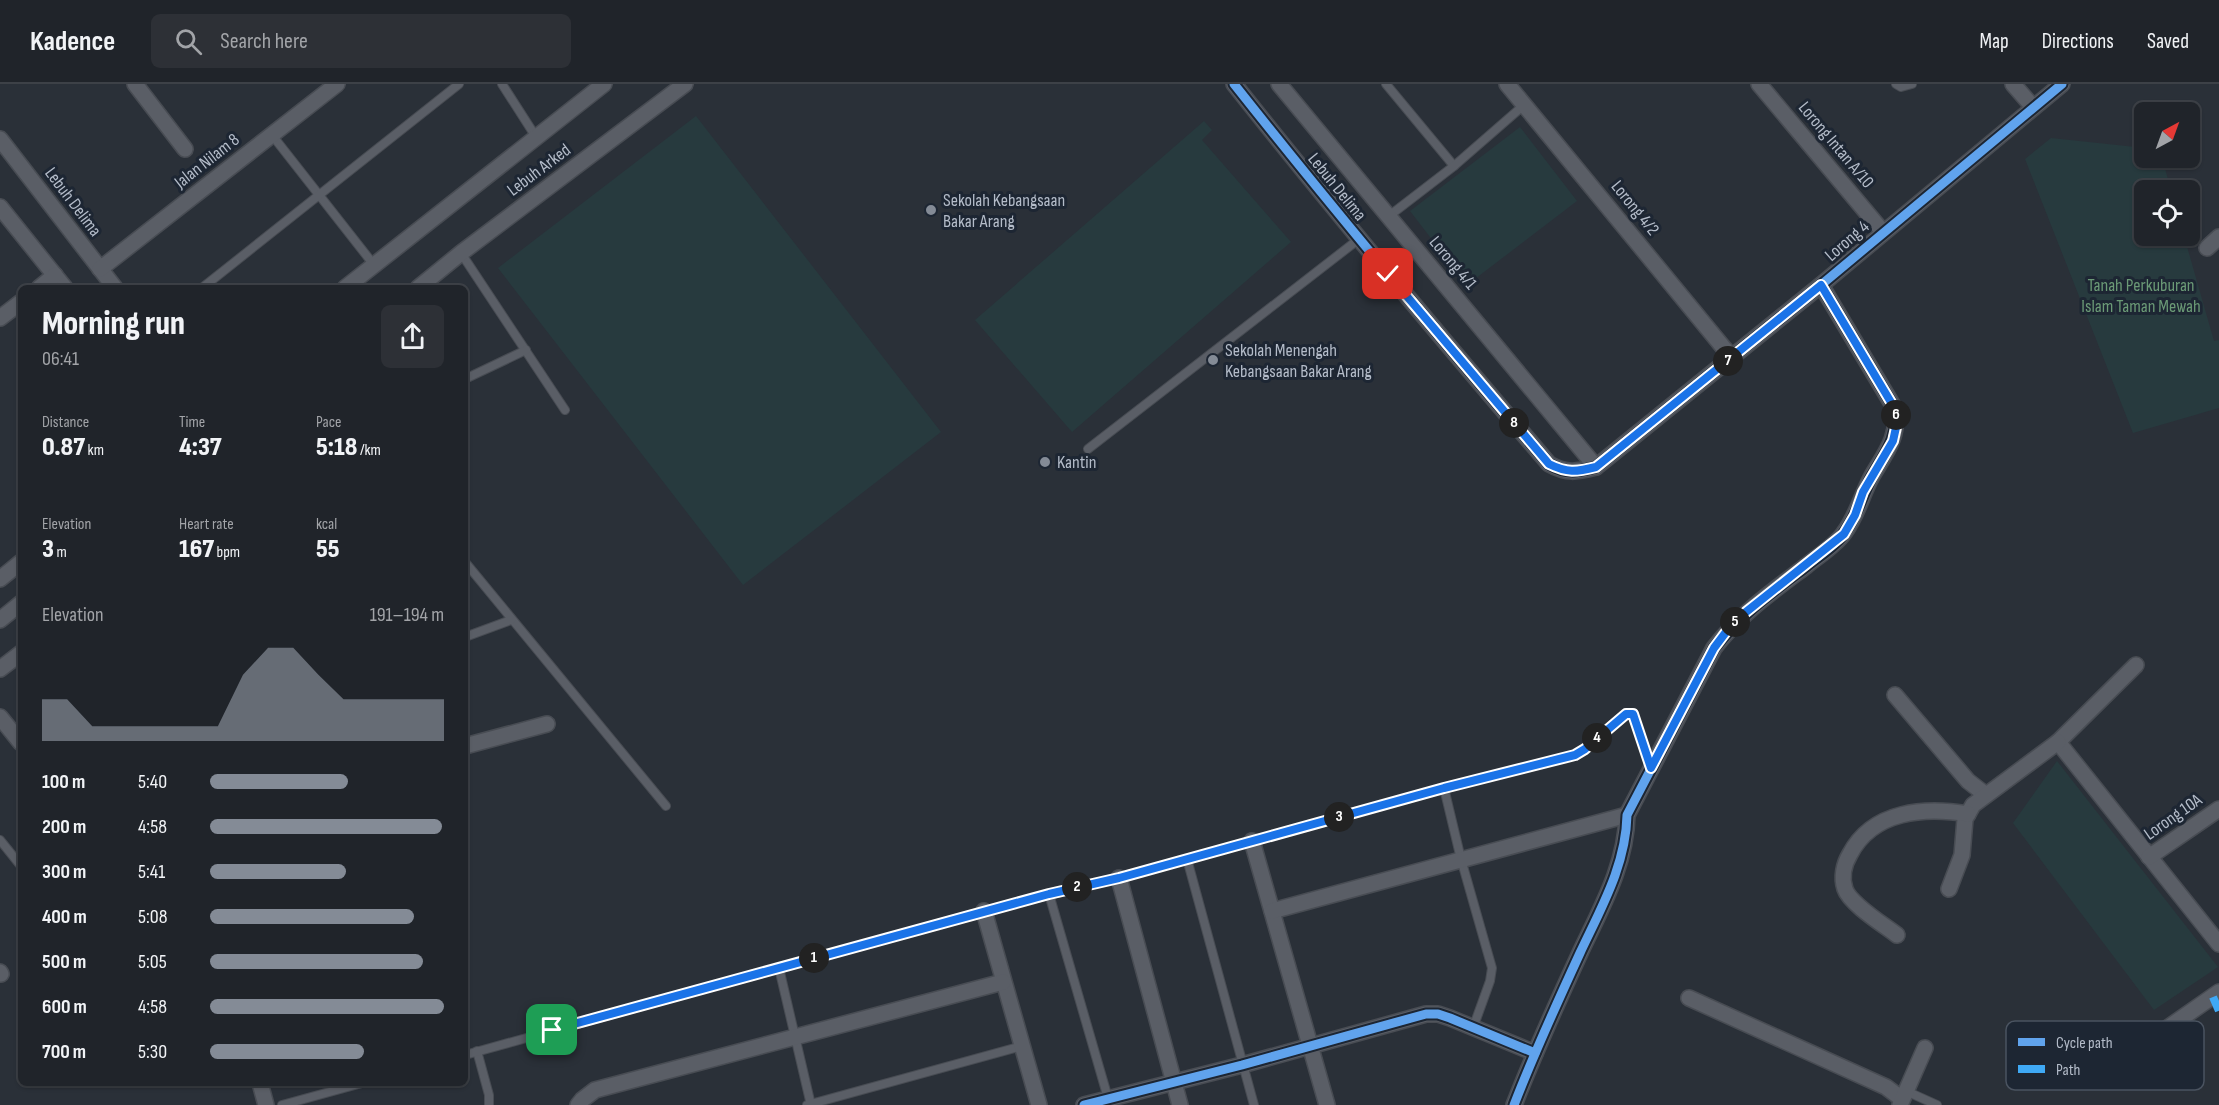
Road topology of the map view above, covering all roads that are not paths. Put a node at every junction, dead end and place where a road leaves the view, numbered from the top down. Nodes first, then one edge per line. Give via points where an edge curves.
1 (135, 84) edge
2 (459, 84) edge
3 (502, 84) edge
4 (604, 84) edge
5 (685, 84) edge
6 (1234, 84) edge
7 (1279, 84) edge
8 (1386, 84) edge
9 (1507, 84) edge
10 (1759, 84) edge
11 (1896, 84) edge
12 (1911, 84) edge
13 (2013, 84) edge
14 (2062, 84) edge
15 (330, 86) edge
16 (1524, 105) junction
17 (2033, 107) junction
18 (272, 135) junction
19 (536, 137) junction
20 (0, 139) edge
21 (185, 149) dead end
22 (1454, 166) junction
23 (319, 195) junction
24 (0, 207) edge
25 (1389, 216) junction
26 (1883, 232) junction
27 (2219, 237) edge
28 (1359, 239) junction
29 (2207, 248) dead end
30 (461, 253) junction
31 (374, 265) junction
32 (100, 269) junction
33 (55, 275) junction
34 (43, 285) edge
35 (63, 285) edge
36 (113, 285) edge
37 (206, 285) edge
38 (349, 285) edge
39 (422, 285) edge
40 (1821, 285) junction
41 (18, 304) edge
42 (0, 318) edge
43 (526, 350) junction
44 (1732, 358) junction
45 (468, 378) edge
46 (565, 410) dead end
47 (1088, 449) dead end
48 (1596, 467) junction
49 (18, 564) edge
50 (468, 566) edge
51 (0, 579) edge
52 (18, 605) edge
53 (0, 620) edge
54 (511, 621) junction
55 (468, 636) edge
56 (18, 655) edge
57 (2136, 665) dead end
58 (0, 669) edge
59 (1895, 695) dead end
60 (0, 717) edge
61 (547, 724) dead end
62 (18, 739) edge
63 (2058, 742) junction
64 (468, 745) edge
65 (1651, 768) junction
66 (1444, 788) junction
67 (1986, 795) junction
68 (666, 806) dead end
69 (2219, 808) edge
70 (1968, 814) junction
71 (1627, 815) junction
72 (0, 840) edge
73 (1252, 841) junction
74 (2150, 857) junction
75 (1186, 859) junction
76 (1461, 859) junction
77 (18, 862) edge
78 (1119, 878) junction
79 (1949, 889) dead end
80 (1049, 894) junction
81 (984, 911) junction
82 (1272, 911) junction
83 (1897, 935) dead end
84 (2219, 944) edge
85 (778, 968) junction
86 (1003, 982) junction
87 (2219, 992) edge
88 (1689, 998) dead end
89 (2178, 1021) edge
90 (1473, 1028) junction
91 (794, 1036) junction
92 (1022, 1046) junction
93 (1310, 1046) junction
94 (1925, 1048) dead end
95 (477, 1051) junction
96 (1535, 1053) junction
97 (468, 1054) edge
98 (1242, 1065) junction
99 (1173, 1082) junction
100 (261, 1086) edge
101 (351, 1086) edge
102 (1108, 1098) junction
103 (1904, 1099) edge
104 (266, 1105) edge
105 (282, 1105) edge
106 (489, 1105) edge
107 (578, 1105) edge
108 (810, 1105) edge
109 (1039, 1105) edge
110 (1084, 1105) edge
111 (1180, 1105) edge
112 (1254, 1105) edge
113 (1327, 1105) edge
114 (1514, 1105) edge
115 (1937, 1105) edge

1 - 21 street
2 - 23 lane
3 - 19 lane
4 - 19 street, Lebuh Arked
5 - 30 street, Lebuh Arked
6 - 28 street, Lebuh Delima
7 - 25 street, Lorong 4/1
8 - 22 lane
9 - 16 street, Lorong 4/2
10 - 26 street, Lorong Intan A/10
11 - 12 lane
13 - 17 street
14 - 17 street, Lorong 4
15 - 18 street, Jalan Nilam 8
16 - 22 lane
16 - 44 street, Lorong 4/2
17 - 26 street, Lorong 4
18 - 23 lane
18 - 32 street, Jalan Nilam 8
19 - 31 street, Lebuh Arked
20 - 32 street, Lebuh Delima
22 - 25 lane
23 - 31 lane
23 - 37 lane
24 - 33 street
25 - 48 street, Lorong 4/1
26 - 40 street, Lorong 4
27 - 29 street
28 - 47 lane
28 - 48 street, Lebuh Delima via 1549,464 1563,471
30 - 39 street, Lebuh Arked
30 - 43 lane
31 - 38 street, Lebuh Arked
32 - 36 street, Lebuh Delima
33 - 34 street
33 - 35 street
40 - 44 street, Lorong 4
40 - 65 street via 1895,409 1893,441 1844,534 1746,612 1714,648
41 - 42 street
43 - 45 lane
43 - 46 lane
44 - 48 street, Lorong 4
49 - 51 street
50 - 54 lane
52 - 53 street
54 - 55 lane
54 - 68 lane
56 - 58 street
57 - 63 street
59 - 67 street via 1968,781
60 - 62 street
61 - 64 street
63 - 67 street
63 - 74 street
65 - 66 lane via 1633,714 1626,714 1575,755
65 - 71 street
66 - 73 lane
66 - 76 lane
67 - 70 street
69 - 74 street, Lorong 10A
70 - 79 street via 1962,855
70 - 83 street via 1905,813 1882,821 1855,844 1842,875 1845,891
71 - 76 street
71 - 96 street via 1627,837 1616,874
72 - 77 lane
73 - 75 lane
73 - 82 street
74 - 84 street
75 - 78 lane
75 - 98 lane
76 - 82 street
76 - 90 lane via 1492,968
78 - 80 lane
78 - 99 street
80 - 81 lane
80 - 102 lane
81 - 85 lane
81 - 86 street
82 - 93 street
85 - 91 lane
85 - 95 lane
86 - 91 street
86 - 92 street
87 - 89 street
88 - 103 street via 1886,1087
90 - 93 street via 1438,1014 1426,1014
90 - 96 street
91 - 107 street via 595,1090
91 - 108 lane
92 - 108 lane
92 - 109 street
93 - 98 street
93 - 113 street
94 - 103 street
95 - 97 lane
95 - 106 lane
96 - 114 street
98 - 99 street
98 - 112 lane
99 - 102 street
99 - 111 street
100 - 104 street
101 - 105 lane
102 - 110 street
103 - 115 lane

